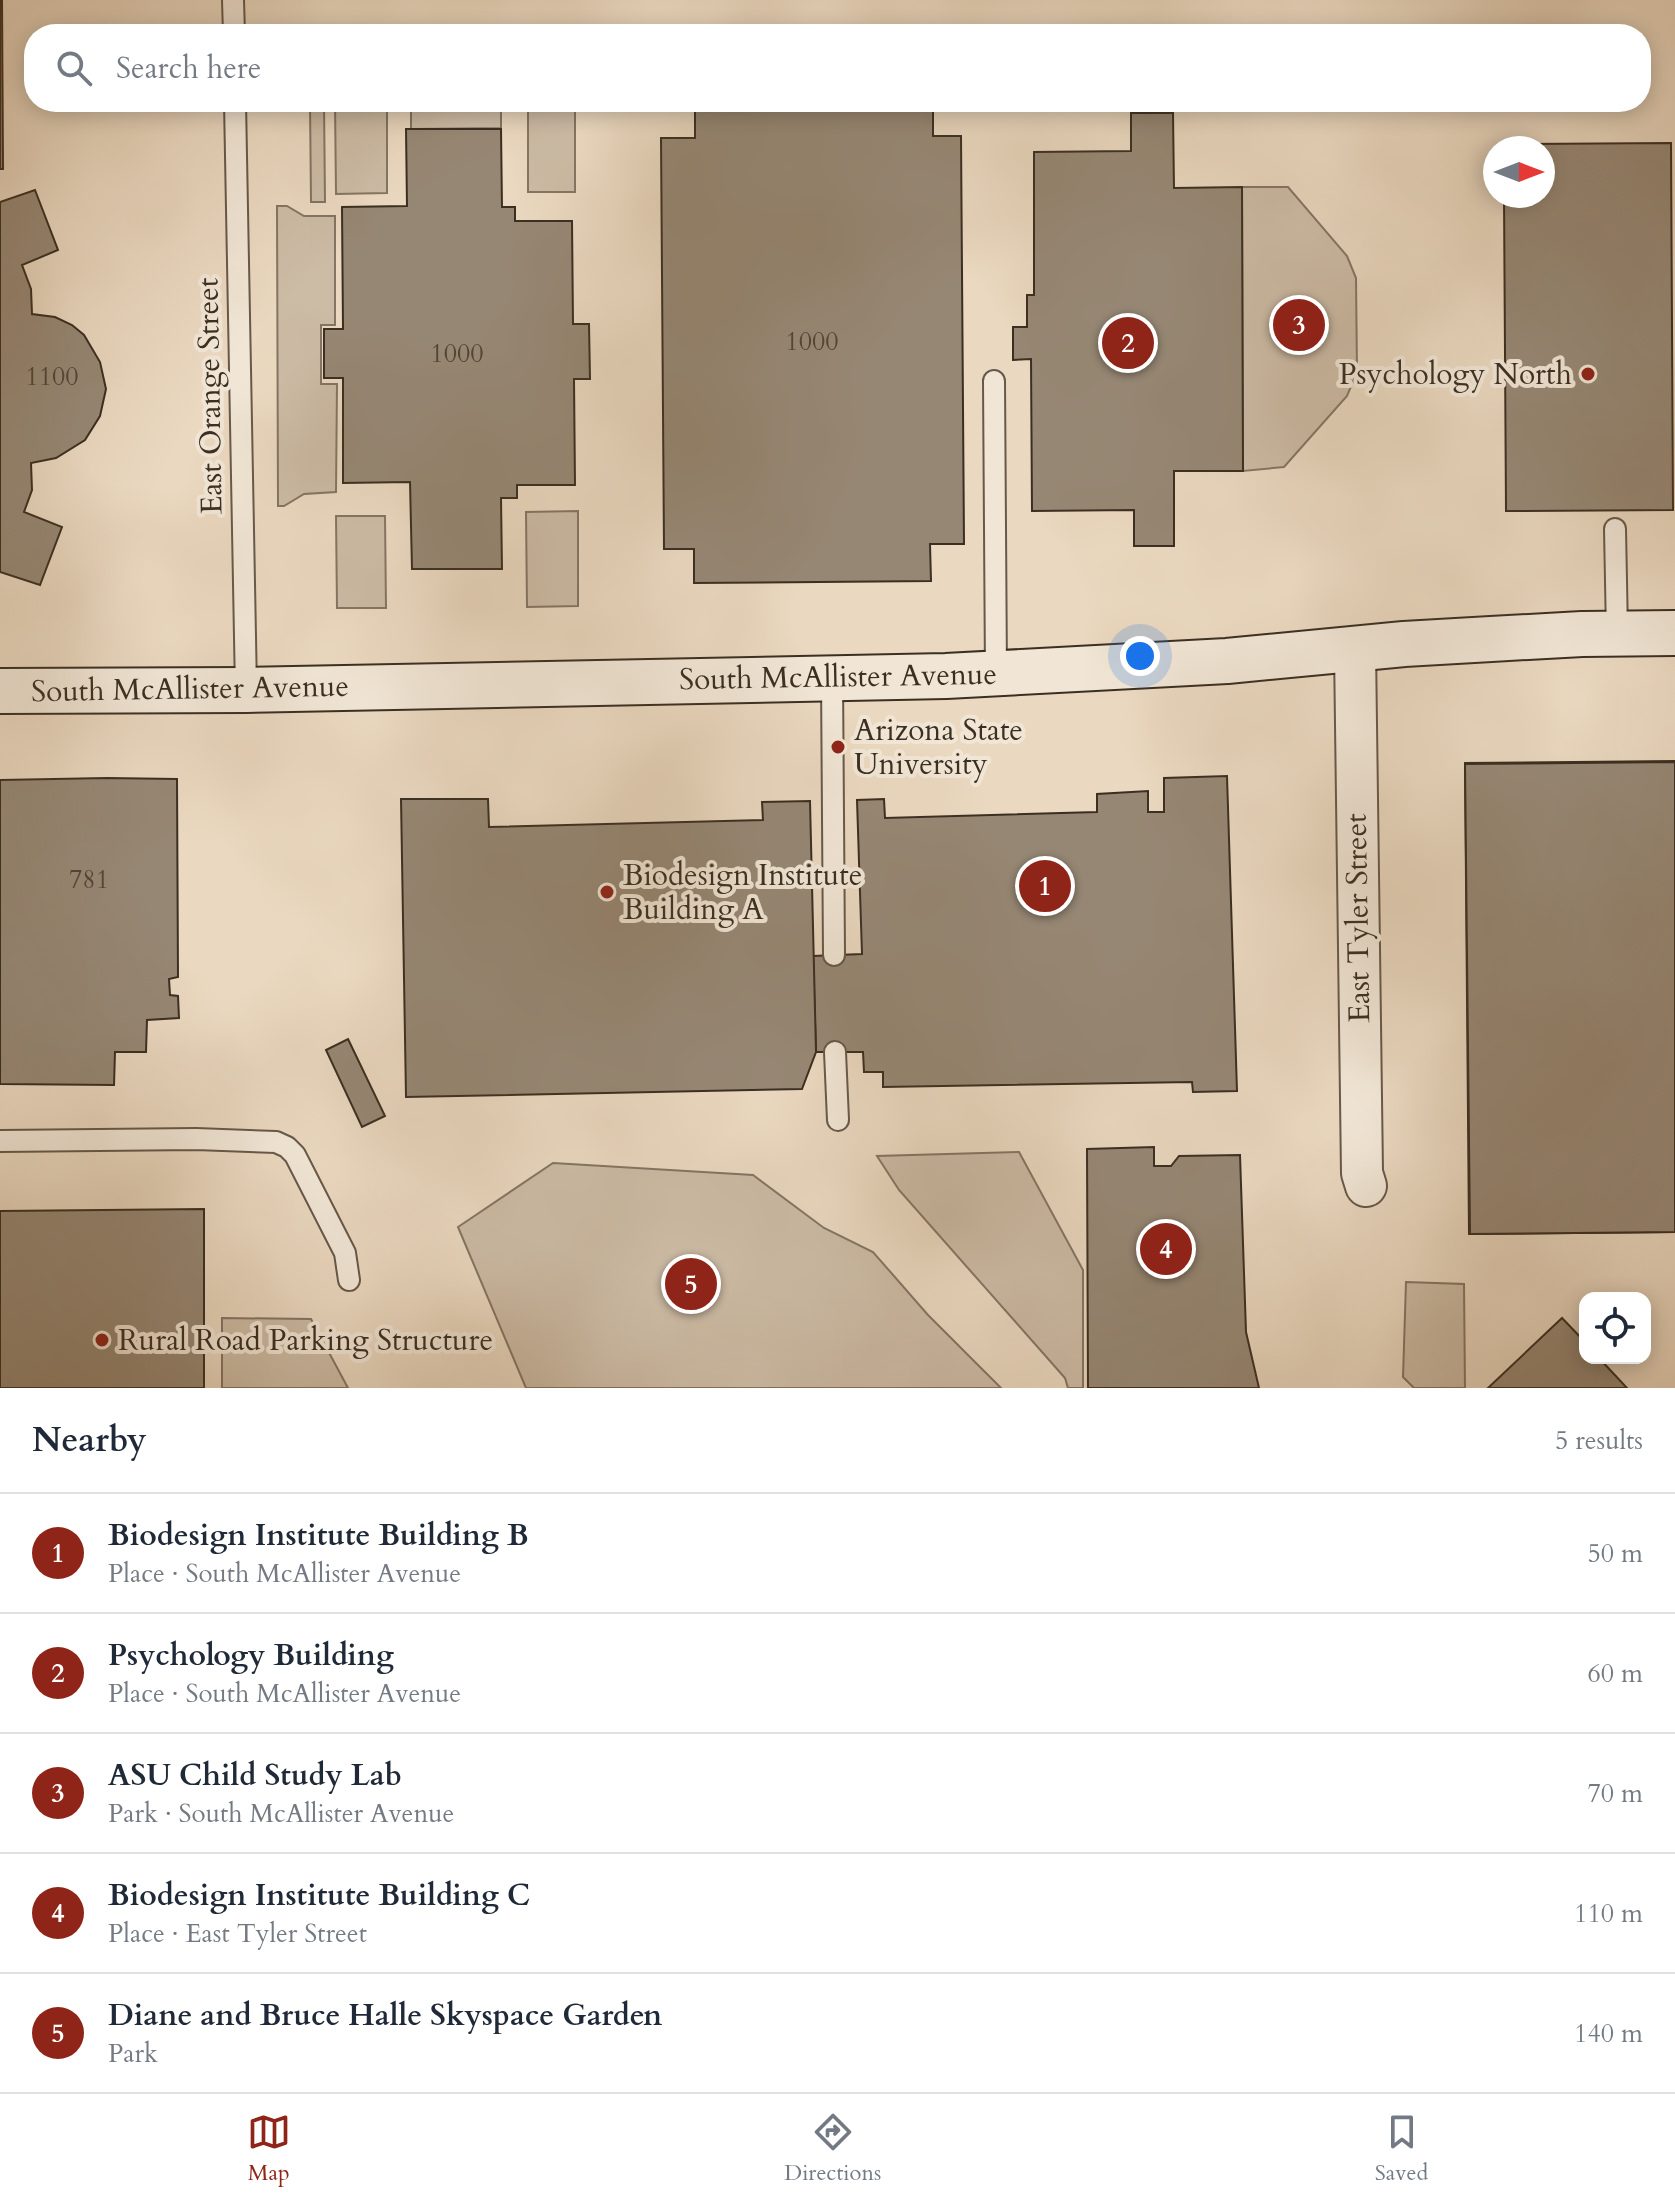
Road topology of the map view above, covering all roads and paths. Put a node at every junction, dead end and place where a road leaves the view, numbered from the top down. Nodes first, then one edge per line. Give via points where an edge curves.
1 (233, 0) edge
2 (234, 24) edge
3 (235, 112) edge
4 (994, 381) dead end
5 (1615, 529) dead end
6 (1617, 633) junction
7 (1675, 633) edge
8 (1355, 649) junction
9 (996, 674) junction
10 (832, 678) junction
11 (246, 690) junction
12 (0, 691) edge
13 (834, 955) dead end
14 (835, 1052) dead end
15 (838, 1120) dead end
16 (0, 1141) edge
17 (1366, 1186) dead end
18 (349, 1280) dead end

1 - 2 lane
3 - 11 lane, East Orange Street
4 - 9 lane
5 - 6 lane
6 - 7 street, South McAllister Avenue
6 - 8 street, South McAllister Avenue
8 - 9 street, South McAllister Avenue
8 - 17 street, East Tyler Street
9 - 10 street, South McAllister Avenue
10 - 11 street, South McAllister Avenue
10 - 13 lane
11 - 12 street, South McAllister Avenue
14 - 15 lane
16 - 18 lane via 276,1142 295,1155 345,1253

